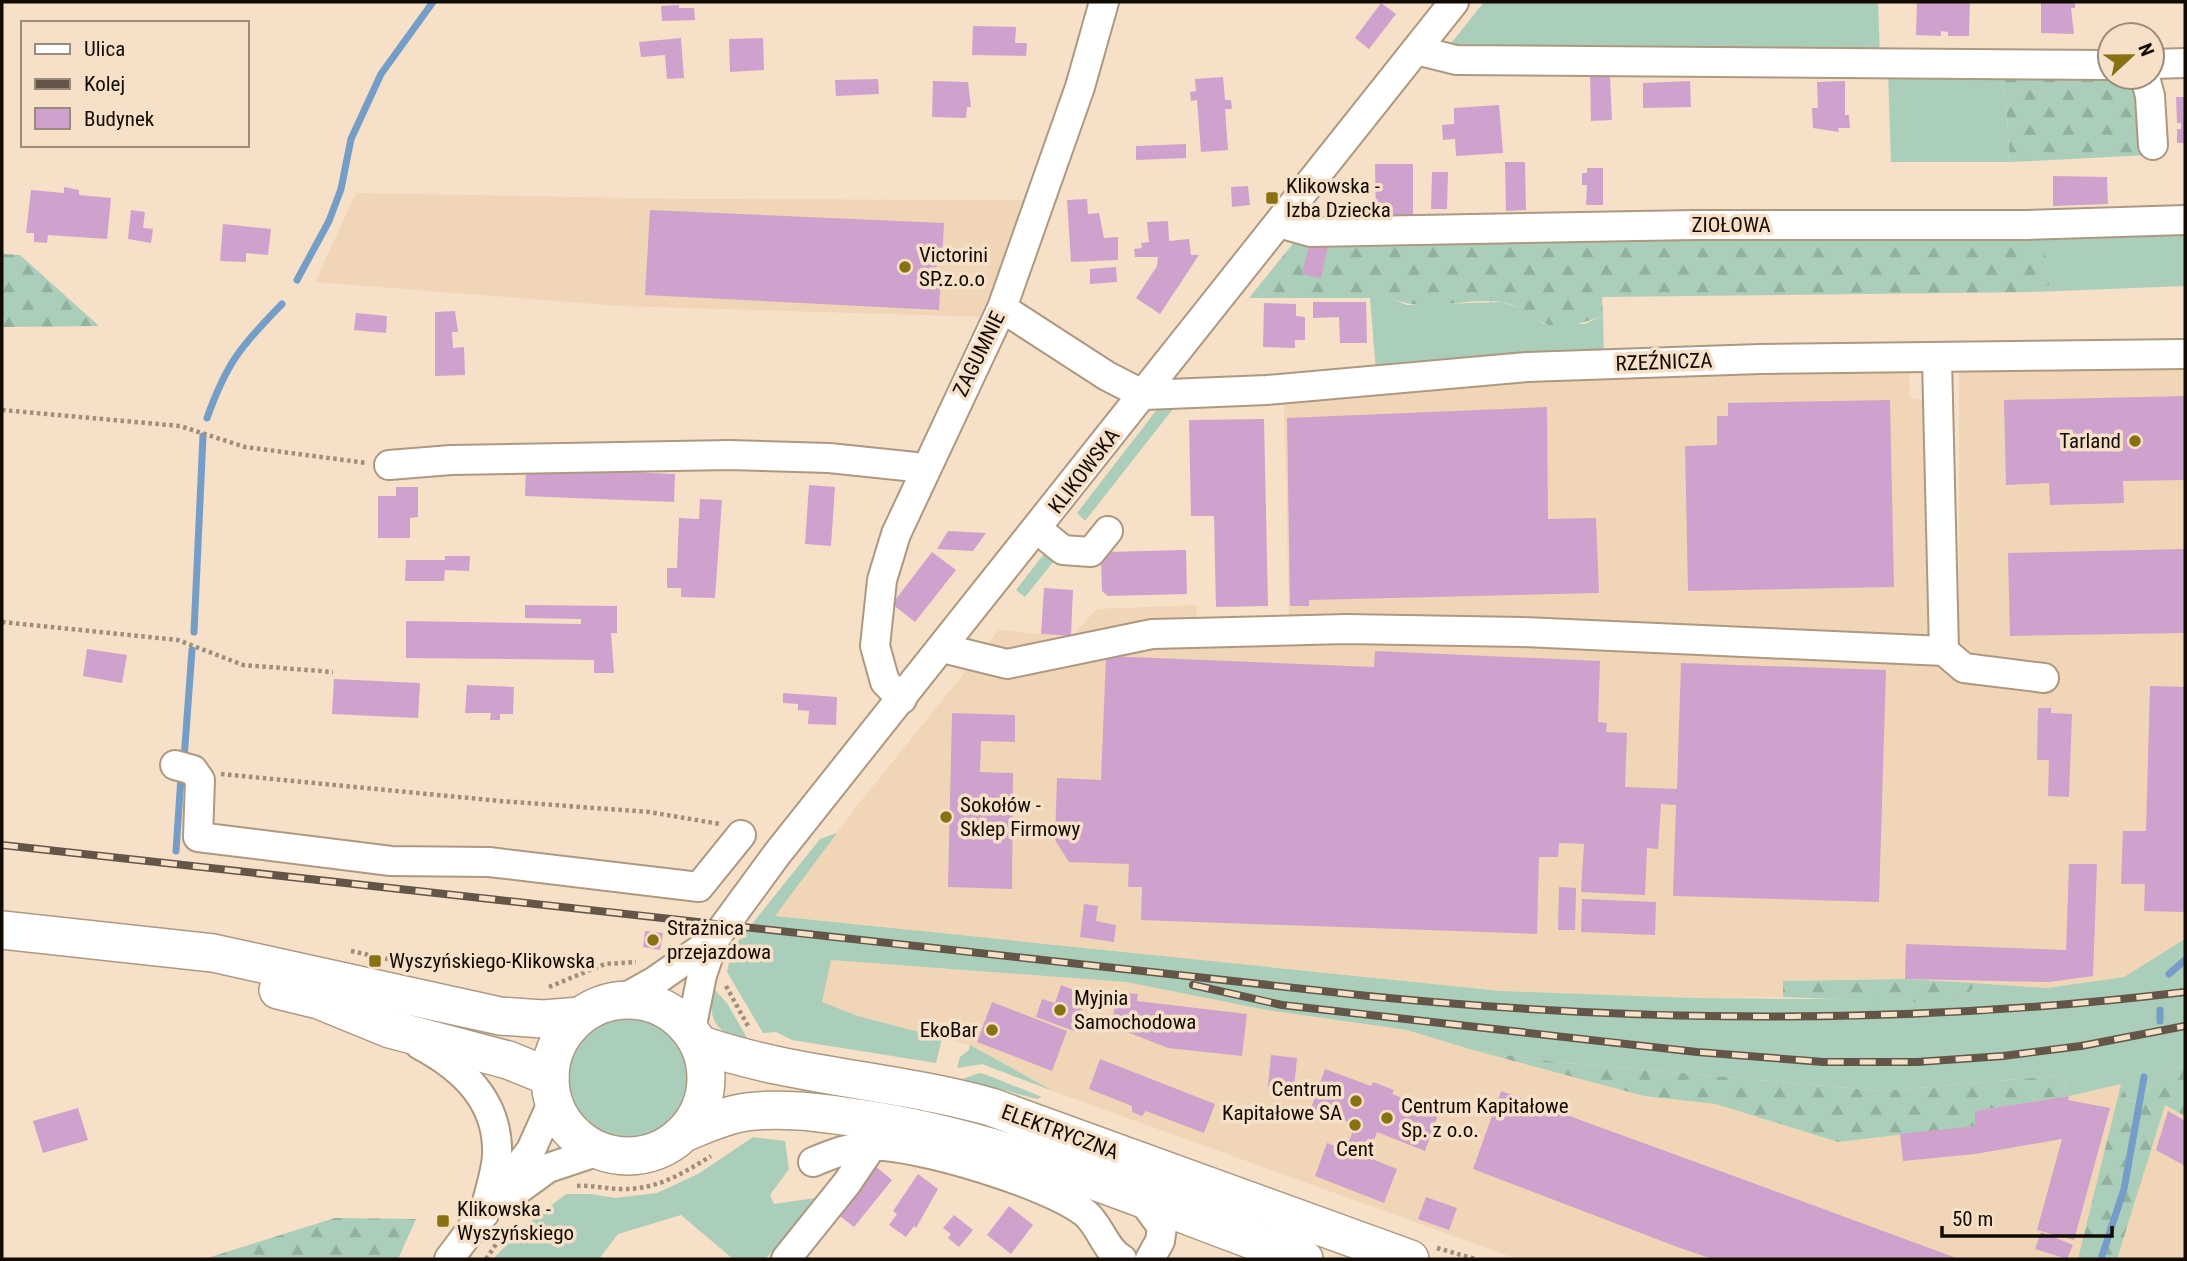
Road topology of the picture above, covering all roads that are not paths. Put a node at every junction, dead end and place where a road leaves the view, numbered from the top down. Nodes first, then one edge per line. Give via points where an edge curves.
1 (1104, 2) edge
2 (1454, 2) edge
3 (1416, 50) junction
4 (2185, 63) edge
5 (2166, 64) edge
6 (2096, 65) edge
7 (2149, 91) edge
8 (2153, 145) dead end
9 (2185, 220) edge
10 (1279, 223) junction
11 (1002, 308) junction
12 (2185, 354) edge
13 (1937, 359) junction
14 (1144, 395) junction
15 (389, 465) road end
16 (925, 468) junction
17 (1037, 529) junction
18 (1108, 531) dead end
19 (942, 648) junction
20 (1944, 651) junction
21 (2044, 678) dead end
22 (902, 699) junction
23 (176, 765) dead end
24 (777, 854) junction
25 (2, 930) edge
26 (92, 939) junction
27 (714, 940) junction
28 (623, 999) junction
29 (579, 1016) junction
30 (390, 1029) junction
31 (695, 1037) junction
32 (551, 1089) junction
33 (686, 1132) junction
34 (872, 1146) junction
35 (600, 1151) junction
36 (813, 1162) dead end
37 (1140, 1197) junction
38 (484, 1214) junction
39 (1202, 1222) junction
40 (463, 1254) edge
41 (786, 1259) edge
42 (1122, 1259) edge
43 (1150, 1259) edge
44 (1166, 1259) edge
45 (1304, 1259) edge
46 (1410, 1259) edge

1 - 11 street, ZAGUMNIE via 1080,87
2 - 3 street, KLIKOWSKA
3 - 6 street via 1483,61
3 - 10 street, KLIKOWSKA
4 - 5 street
7 - 8 street
9 - 10 street, ZIOŁOWA via 1311,232
10 - 14 street, KLIKOWSKA
11 - 14 street
11 - 16 street, ZAGUMNIE
12 - 13 street, RZEŹNICZA
13 - 14 street, RZEŹNICZA via 1527,367 1267,390
13 - 20 street
14 - 17 street, KLIKOWSKA
15 - 16 street via 729,455 829,458
16 - 22 street, ZAGUMNIE via 882,580 875,646 885,682
17 - 18 street via 1063,550 1091,552
17 - 19 street, KLIKOWSKA
19 - 20 street via 1007,664 1152,634 1346,629
19 - 22 street, KLIKOWSKA
20 - 21 street via 1964,668
22 - 24 street, KLIKOWSKA
23 - 24 street via 193,770 200,780 198,837 391,861 489,862 699,887 731,830
24 - 27 street, KLIKOWSKA
25 - 26 main road
26 - 29 main road via 213,953 500,1016
26 - 30 main road via 319,1000
27 - 28 street, KLIKOWSKA
27 - 31 street, KLIKOWSKA via 702,975
28 - 29 main road
28 - 31 main road via 653,1003 674,1014
29 - 32 main road via 563,1033 553,1054
30 - 32 main road via 508,1060
30 - 38 street via 460,1070 486,1105 494,1124 497,1156
31 - 33 main road via 707,1074 706,1090
31 - 46 main road, ELEKTRYCZNA via 734,1056 936,1091 991,1107
32 - 35 main road via 558,1114 575,1136
32 - 38 street via 531,1150
33 - 35 main road via 645,1155
33 - 37 main road, ELEKTRYCZNA via 748,1112 863,1118 968,1139
34 - 36 street
34 - 41 street
34 - 42 street via 890,1146 1000,1173 1063,1199 1086,1214
35 - 38 street via 548,1168
37 - 39 main road, ELEKTRYCZNA
37 - 43 street via 1162,1227
38 - 40 street
39 - 44 street via 1171,1236
39 - 45 main road, ELEKTRYCZNA

